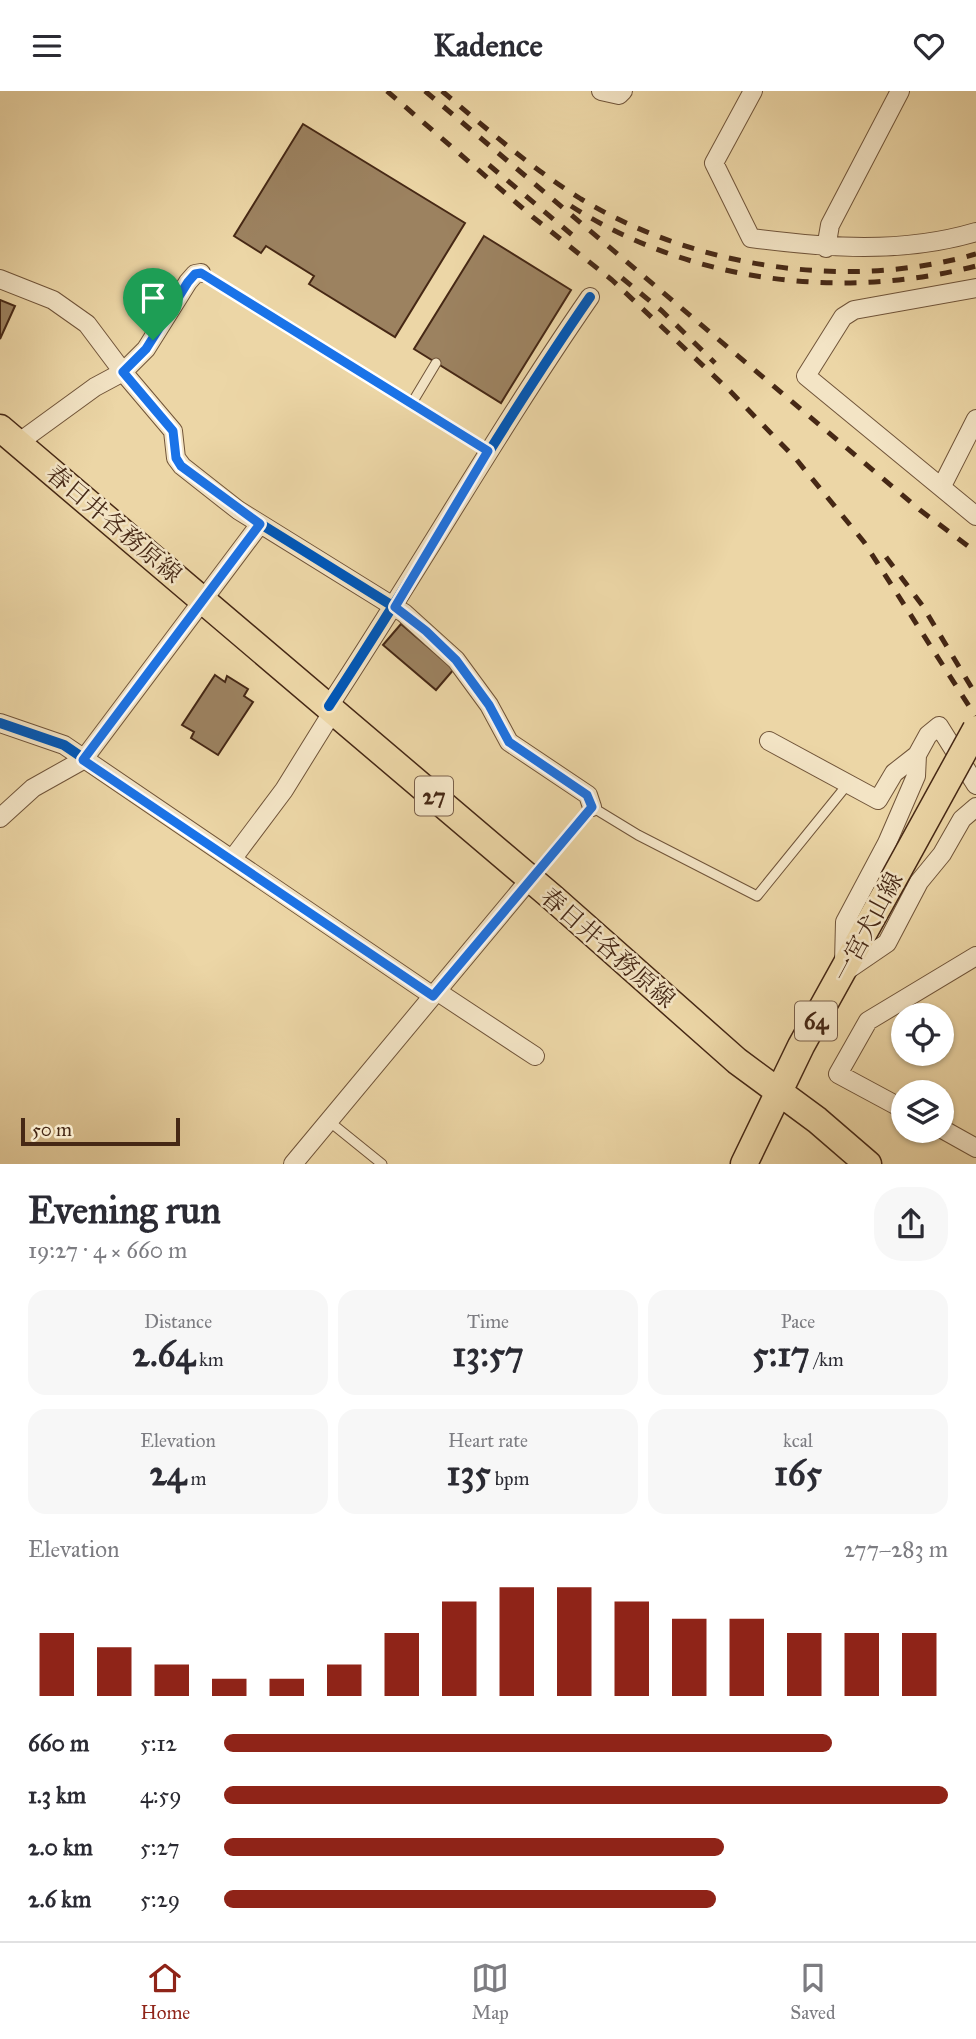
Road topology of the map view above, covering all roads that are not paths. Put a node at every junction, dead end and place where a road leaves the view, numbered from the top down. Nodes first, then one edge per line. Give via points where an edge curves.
1 (600, 91) edge
2 (623, 91) edge
3 (753, 91) edge
4 (900, 91) edge
5 (976, 232) edge
6 (826, 248) junction
7 (201, 273) joint
8 (0, 278) edge
9 (976, 288) edge
10 (590, 297) dead end
11 (436, 363) dead end
12 (123, 372) junction
13 (412, 403) junction
14 (976, 419) edge
15 (9, 435) edge
16 (488, 451) junction
17 (942, 486) junction
18 (976, 516) edge
19 (260, 524) junction
20 (203, 599) junction
21 (395, 607) junction
22 (331, 708) junction
23 (0, 723) edge
24 (976, 729) edge
25 (769, 741) dead end
26 (917, 755) junction
27 (83, 760) junction
28 (847, 785) junction
29 (976, 785) edge
30 (592, 807) junction
31 (976, 807) edge
32 (0, 818) edge
33 (233, 858) junction
34 (530, 879) junction
35 (976, 956) edge
36 (844, 972) junction
37 (436, 994) junction
38 (535, 1056) dead end
39 (779, 1091) junction
40 (891, 1103) edge
41 (330, 1122) junction
42 (954, 1135) edge
43 (976, 1147) edge
44 (293, 1164) edge
45 (382, 1164) edge
46 (744, 1164) edge
47 (868, 1164) edge

1 - 2 street via 619,95
3 - 6 street via 714,163 751,238
4 - 6 street via 830,225
5 - 6 street via 890,248
7 - 12 street via 188,282 146,349
7 - 13 lane
8 - 12 street via 53,300 87,324
9 - 17 street via 854,310 843,317 806,376
10 - 16 street
11 - 13 lane
12 - 15 street
12 - 19 street via 173,431 181,466
13 - 16 lane
14 - 17 street
15 - 20 main road, 春日井各務原線 / 27
16 - 21 street
17 - 18 street
19 - 20 street
19 - 21 street
20 - 22 main road, 春日井各務原線 / 27
20 - 27 street
21 - 22 street
21 - 30 street via 456,660 509,742 587,795
22 - 33 street via 284,790
22 - 34 main road, 春日井各務原線 / 27
23 - 27 street via 64,745
24 - 36 main road, 一宮犬山線 / 64, bridge
25 - 28 street
26 - 28 street via 894,773 878,800
26 - 29 street via 939,726
26 - 36 street via 916,776 845,922
27 - 32 street via 33,788
27 - 33 street
28 - 30 lane via 757,896
30 - 34 lane
31 - 36 street via 962,818 919,882 887,943
33 - 37 street
34 - 37 street
34 - 39 main road, 春日井各務原線 / 27 via 737,1061
35 - 40 street via 867,1021 838,1074
36 - 39 main road, 一宮犬山線 / 64
37 - 38 street
37 - 41 street
39 - 46 main road, 一宮犬山線 / 64
39 - 47 main road, 春日井各務原線 / 27
41 - 44 street
41 - 45 lane
42 - 43 street

